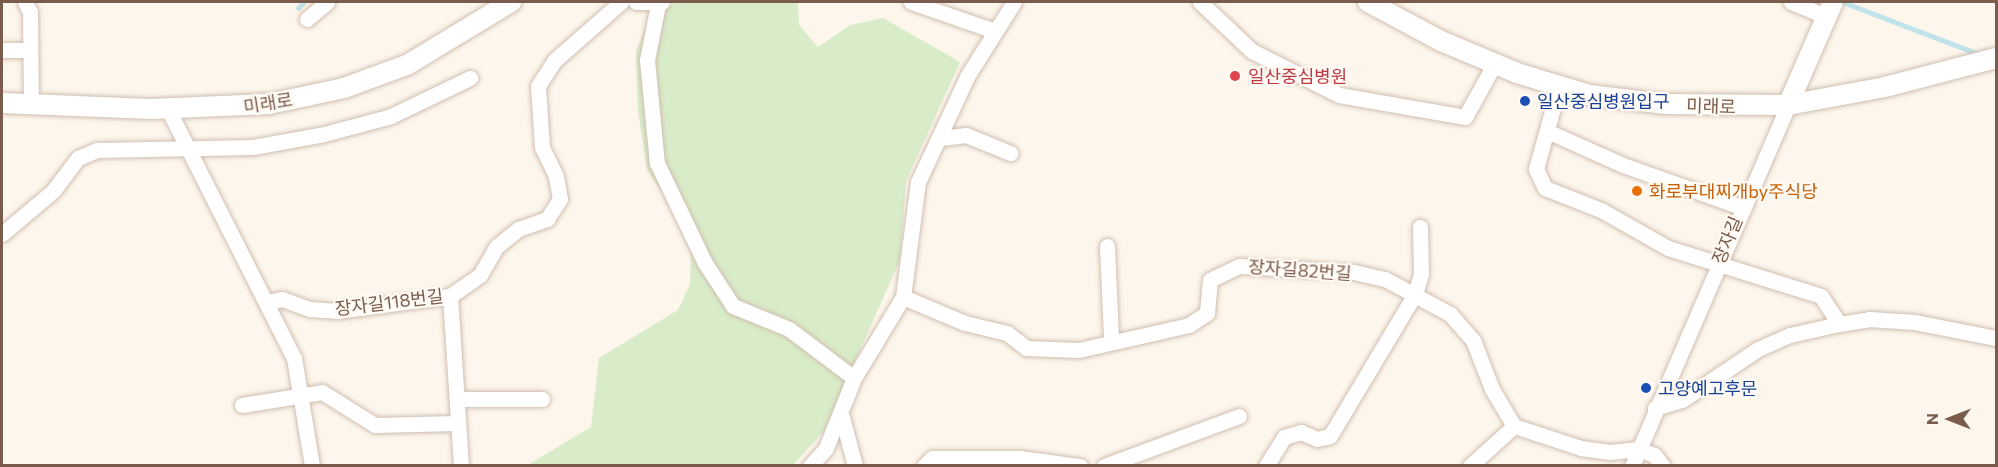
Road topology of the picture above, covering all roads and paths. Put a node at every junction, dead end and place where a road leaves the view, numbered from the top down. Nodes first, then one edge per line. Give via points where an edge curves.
1 (25, 2) edge
2 (327, 2) edge
3 (511, 2) edge
4 (621, 2) edge
5 (636, 2) edge
6 (911, 2) edge
7 (1014, 2) edge
8 (1200, 2) edge
9 (1791, 2) edge
10 (660, 3) edge
11 (1373, 3) edge
12 (1830, 8) edge
13 (307, 18) dead end
14 (992, 30) junction
15 (2, 50) edge
16 (30, 50) junction
17 (1996, 58) edge
18 (1494, 65) junction
19 (470, 78) dead end
20 (1558, 86) junction
21 (2, 103) edge
22 (31, 104) junction
23 (1788, 105) junction
24 (168, 109) junction
25 (1547, 131) junction
26 (941, 138) junction
27 (192, 150) junction
28 (1010, 153) dead end
29 (1741, 207) junction
30 (1420, 227) dead end
31 (2, 234) edge
32 (1107, 246) dead end
33 (1715, 266) junction
34 (1415, 294) junction
35 (450, 296) junction
36 (903, 297) junction
37 (267, 302) junction
38 (1839, 324) junction
39 (1996, 338) edge
40 (1111, 339) junction
41 (854, 378) junction
42 (300, 392) junction
43 (457, 399) junction
44 (542, 399) dead end
45 (242, 405) dead end
46 (1655, 408) junction
47 (1239, 416) dead end
48 (842, 417) junction
49 (458, 423) junction
50 (1514, 426) junction
51 (1638, 449) junction
52 (312, 465) edge
53 (461, 465) edge
54 (810, 465) edge
55 (855, 465) edge
56 (924, 465) edge
57 (1080, 465) edge
58 (1104, 465) edge
59 (1266, 465) edge
60 (1470, 465) edge
61 (1632, 465) edge
62 (1663, 465) edge

1 - 16 street via 30,12
2 - 13 street
3 - 24 street, 미래로 via 436,51 344,88 268,104
4 - 35 street, 장자길118번길 via 555,60 538,86 542,147 556,176 560,200 547,219 518,229 496,247 480,275
5 - 10 street
6 - 14 street
7 - 14 street
8 - 18 street via 1252,51 1339,95 1465,117
9 - 12 street
10 - 41 street via 646,60 657,163 705,263 733,306 789,329
11 - 18 street, 미래로
12 - 23 street, 장자길
14 - 26 street
15 - 16 street
16 - 22 street
17 - 23 street, 미래로
18 - 20 street, 미래로
19 - 27 street via 391,116 324,134 253,147
20 - 23 street, 미래로 via 1588,95 1666,104
20 - 25 street
21 - 22 street, 미래로
22 - 24 street, 미래로
23 - 29 street, 장자길
24 - 27 street
25 - 29 street via 1623,165
25 - 33 street via 1536,169 1545,188 1601,210 1668,248
26 - 28 street via 966,135
26 - 36 street via 918,182
27 - 31 street via 97,150 78,158 53,191
27 - 37 street
29 - 33 street, 장자길
30 - 34 street via 1421,274
32 - 40 street
33 - 38 street via 1821,297
33 - 46 street, 장자길
34 - 40 street, 장자길82번길 via 1385,279 1354,272 1239,266 1210,280 1207,313 1190,325
34 - 50 street, 장자길82번길 via 1450,314 1473,340 1492,389
34 - 59 street via 1330,436 1317,439 1301,432 1284,437
35 - 37 street, 장자길118번길 via 337,311 310,309 282,299
35 - 43 street
36 - 40 street, 장자길82번길 via 965,323 1007,333 1026,348 1079,350
36 - 41 street
37 - 42 street via 294,358
38 - 39 street via 1869,319 1915,322
38 - 46 street via 1790,335 1758,349 1682,400
41 - 48 street
42 - 45 street
42 - 49 street via 321,392 375,425
42 - 52 street
43 - 44 street
43 - 49 street
46 - 51 street, 장자길
47 - 58 street
48 - 54 street via 826,448
48 - 55 street
49 - 53 street
50 - 51 street via 1581,448 1610,452
50 - 60 street
51 - 61 street, 장자길
51 - 62 street via 1654,455
56 - 57 street via 932,458 1020,458

